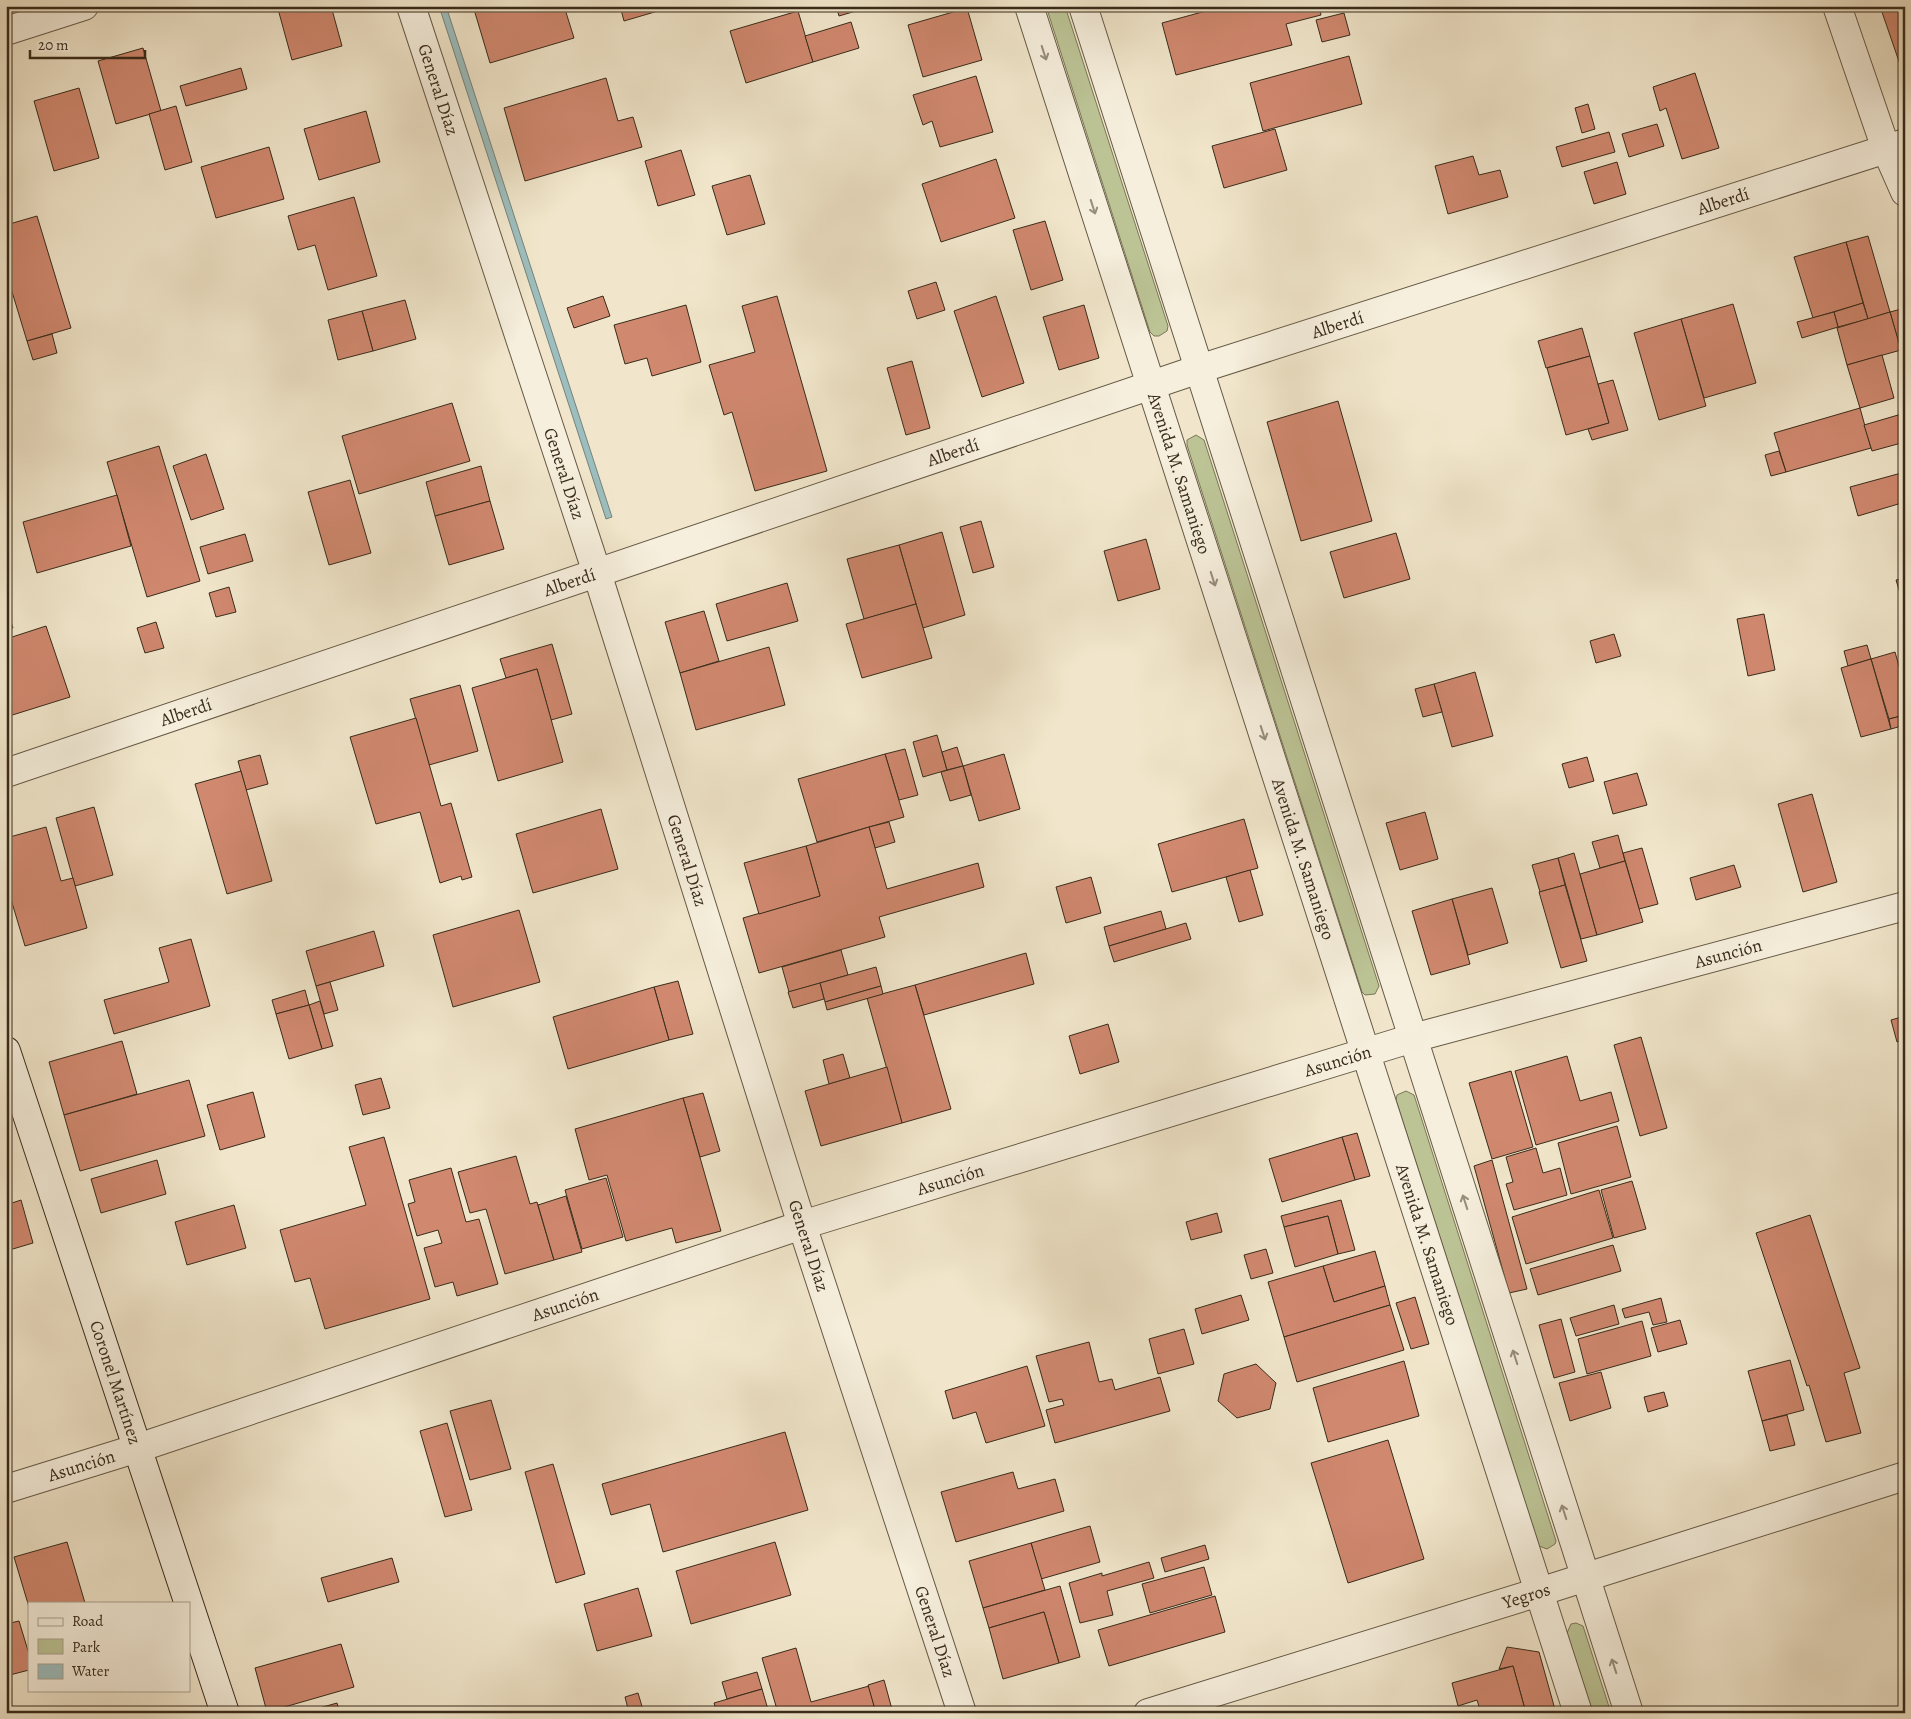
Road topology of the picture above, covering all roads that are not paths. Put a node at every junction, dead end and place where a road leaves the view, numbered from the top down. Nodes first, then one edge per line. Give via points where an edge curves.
1 (84, 6) edge
2 (411, 6) edge
3 (1029, 6) edge
4 (1083, 6) edge
5 (1837, 6) edge
6 (6, 32) edge
7 (1896, 146) edge
8 (1905, 192) edge
9 (1199, 369) junction
10 (1151, 386) junction
11 (597, 573) junction
12 (6, 773) edge
13 (1905, 906) edge
14 (1413, 1038) junction
15 (6, 1051) edge
16 (1365, 1052) junction
17 (802, 1225) junction
18 (138, 1448) junction
19 (1905, 1476) edge
20 (6, 1490) edge
21 (1585, 1576) junction
22 (1539, 1592) junction
23 (189, 1602) edge
24 (190, 1606) edge
25 (225, 1713) edge
26 (962, 1713) edge
27 (1148, 1713) edge
28 (1578, 1713) edge
29 (1629, 1713) edge

1 - 6 street
2 - 11 street, General Díaz
3 -> 10 street, Avenida M. Samaniego
4 - 9 street
5 - 7 street
7 - 8 street
7 - 9 street, Alberdí
9 - 10 street, Alberdí
9 - 14 street
10 - 11 street, Alberdí
10 -> 16 street, Avenida M. Samaniego
11 - 12 street, Alberdí
11 - 17 street, General Díaz
13 - 14 street, Asunción
14 - 16 street, Asunción
21 -> 14 street
15 - 18 street, Coronel Martínez
16 - 17 street, Asunción
16 - 22 street, Avenida M. Samaniego
17 - 18 street, Asunción
17 - 26 street, General Díaz
18 - 20 street, Asunción
18 - 23 street, Coronel Martínez
19 - 21 street, Yegros
21 - 22 street, Yegros
29 -> 21 street
22 - 27 street, Yegros
22 - 28 street, Avenida M. Samaniego
24 - 25 street, Coronel Martínez

